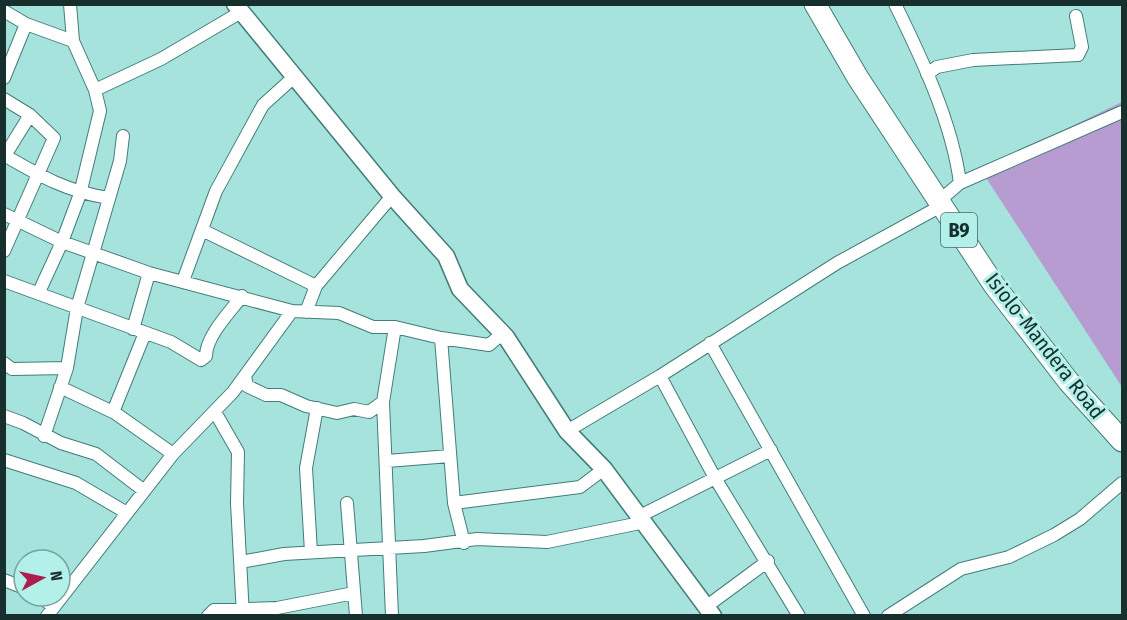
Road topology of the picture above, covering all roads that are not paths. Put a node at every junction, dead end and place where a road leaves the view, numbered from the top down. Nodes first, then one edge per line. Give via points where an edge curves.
1 (70, 4) edge
2 (815, 4) edge
3 (895, 4) edge
4 (238, 8) edge
5 (4, 11) edge
6 (1076, 15) dead end
7 (26, 24) junction
8 (73, 40) junction
9 (927, 74) junction
10 (294, 77) junction
11 (4, 78) edge
12 (95, 90) junction
13 (4, 99) edge
14 (1122, 112) edge
15 (30, 115) junction
16 (123, 136) dead end
17 (5, 156) edge
18 (39, 175) junction
19 (960, 183) junction
20 (80, 194) junction
21 (392, 196) junction
22 (110, 198) junction
23 (941, 206) junction
24 (4, 214) edge
25 (18, 221) junction
26 (202, 230) junction
27 (63, 242) junction
28 (4, 251) edge
29 (92, 251) junction
30 (149, 273) junction
31 (4, 281) edge
32 (183, 282) junction
33 (316, 286) junction
34 (39, 292) junction
35 (242, 296) junction
36 (77, 308) junction
37 (292, 311) junction
38 (306, 312) junction
39 (395, 327) junction
40 (139, 331) junction
41 (506, 337) junction
42 (441, 338) junction
43 (710, 343) junction
44 (4, 363) edge
45 (67, 368) junction
46 (245, 376) junction
47 (660, 376) junction
48 (60, 387) junction
49 (383, 402) junction
50 (317, 408) junction
51 (113, 412) junction
52 (215, 412) junction
53 (4, 416) edge
54 (567, 431) junction
55 (44, 436) junction
56 (1122, 441) edge
57 (771, 450) junction
58 (173, 454) junction
59 (450, 456) junction
60 (4, 460) edge
61 (387, 461) junction
62 (604, 469) junction
63 (715, 478) junction
64 (1122, 483) edge
65 (143, 490) junction
66 (347, 502) dead end
67 (454, 503) junction
68 (127, 513) junction
69 (642, 519) junction
70 (464, 543) junction
71 (389, 549) junction
72 (349, 550) junction
73 (311, 552) junction
74 (768, 561) junction
75 (241, 562) junction
76 (354, 593) junction
77 (50, 611) edge
78 (710, 611) edge
79 (243, 613) edge
80 (208, 615) edge
81 (356, 615) edge
82 (392, 615) edge
83 (799, 615) edge
84 (864, 615) edge
85 (888, 615) edge

1 - 8 street
2 - 23 highway, Isiolo-Mandera Road / B9
3 - 9 street
4 - 10 main road
4 - 12 street via 161,59
5 - 7 street
6 - 9 street via 1082,47 1078,55 973,60 937,67
7 - 8 street
7 - 11 street
8 - 12 street
9 - 19 street via 952,144
10 - 21 main road
10 - 26 street via 262,105 216,191
12 - 20 street via 100,111
13 - 15 street
14 - 19 street
15 - 17 street
15 - 18 street via 54,138
16 - 22 street
17 - 18 street
18 - 20 street
18 - 25 street
19 - 23 street via 946,195
20 - 22 street
20 - 27 street
21 - 33 street
21 - 41 main road via 446,256 460,289
22 - 29 street
23 - 43 street via 837,263
23 - 56 highway, Isiolo-Mandera Road / B9 via 994,285 1069,382
24 - 25 street
25 - 27 street
25 - 28 street
26 - 32 street
26 - 33 street
27 - 29 street
27 - 34 street
29 - 30 street
29 - 36 street
30 - 32 street
30 - 40 street
31 - 34 street
32 - 35 street
33 - 38 street
34 - 36 street
35 - 37 street
35 - 40 street via 201,360 171,342
36 - 40 street
36 - 45 street
37 - 38 street
37 - 46 street
38 - 39 street via 339,313 373,327
39 - 42 street
39 - 49 street
40 - 51 street
41 - 42 street via 489,345
41 - 54 main road
42 - 59 street
43 - 47 street
43 - 57 street
44 - 45 street via 12,369
45 - 48 street
46 - 50 street via 247,386
46 - 52 street
47 - 54 street
47 - 63 street
48 - 51 street
48 - 55 street
49 - 50 street via 369,412 354,409 337,413
49 - 61 street
50 - 73 street via 306,468
51 - 58 street
52 - 58 street
52 - 75 street via 238,452
53 - 55 street
54 - 62 main road
55 - 65 street via 96,454
57 - 63 street
57 - 84 street
58 - 65 street
59 - 61 street
59 - 67 street
60 - 68 street via 76,483
61 - 71 street
62 - 67 street via 580,487
62 - 69 main road
63 - 69 street
63 - 74 street
64 - 85 street via 1080,519 1054,535 1009,557 961,569
65 - 68 street
66 - 72 street
67 - 70 street
68 - 77 street
69 - 70 street via 547,542 477,539
69 - 78 main road
70 - 71 street
71 - 72 street
71 - 82 street
72 - 73 street
72 - 76 street
73 - 75 street
74 - 78 street
74 - 83 street
75 - 79 street
76 - 79 street
76 - 81 street
79 - 80 street via 214,610

